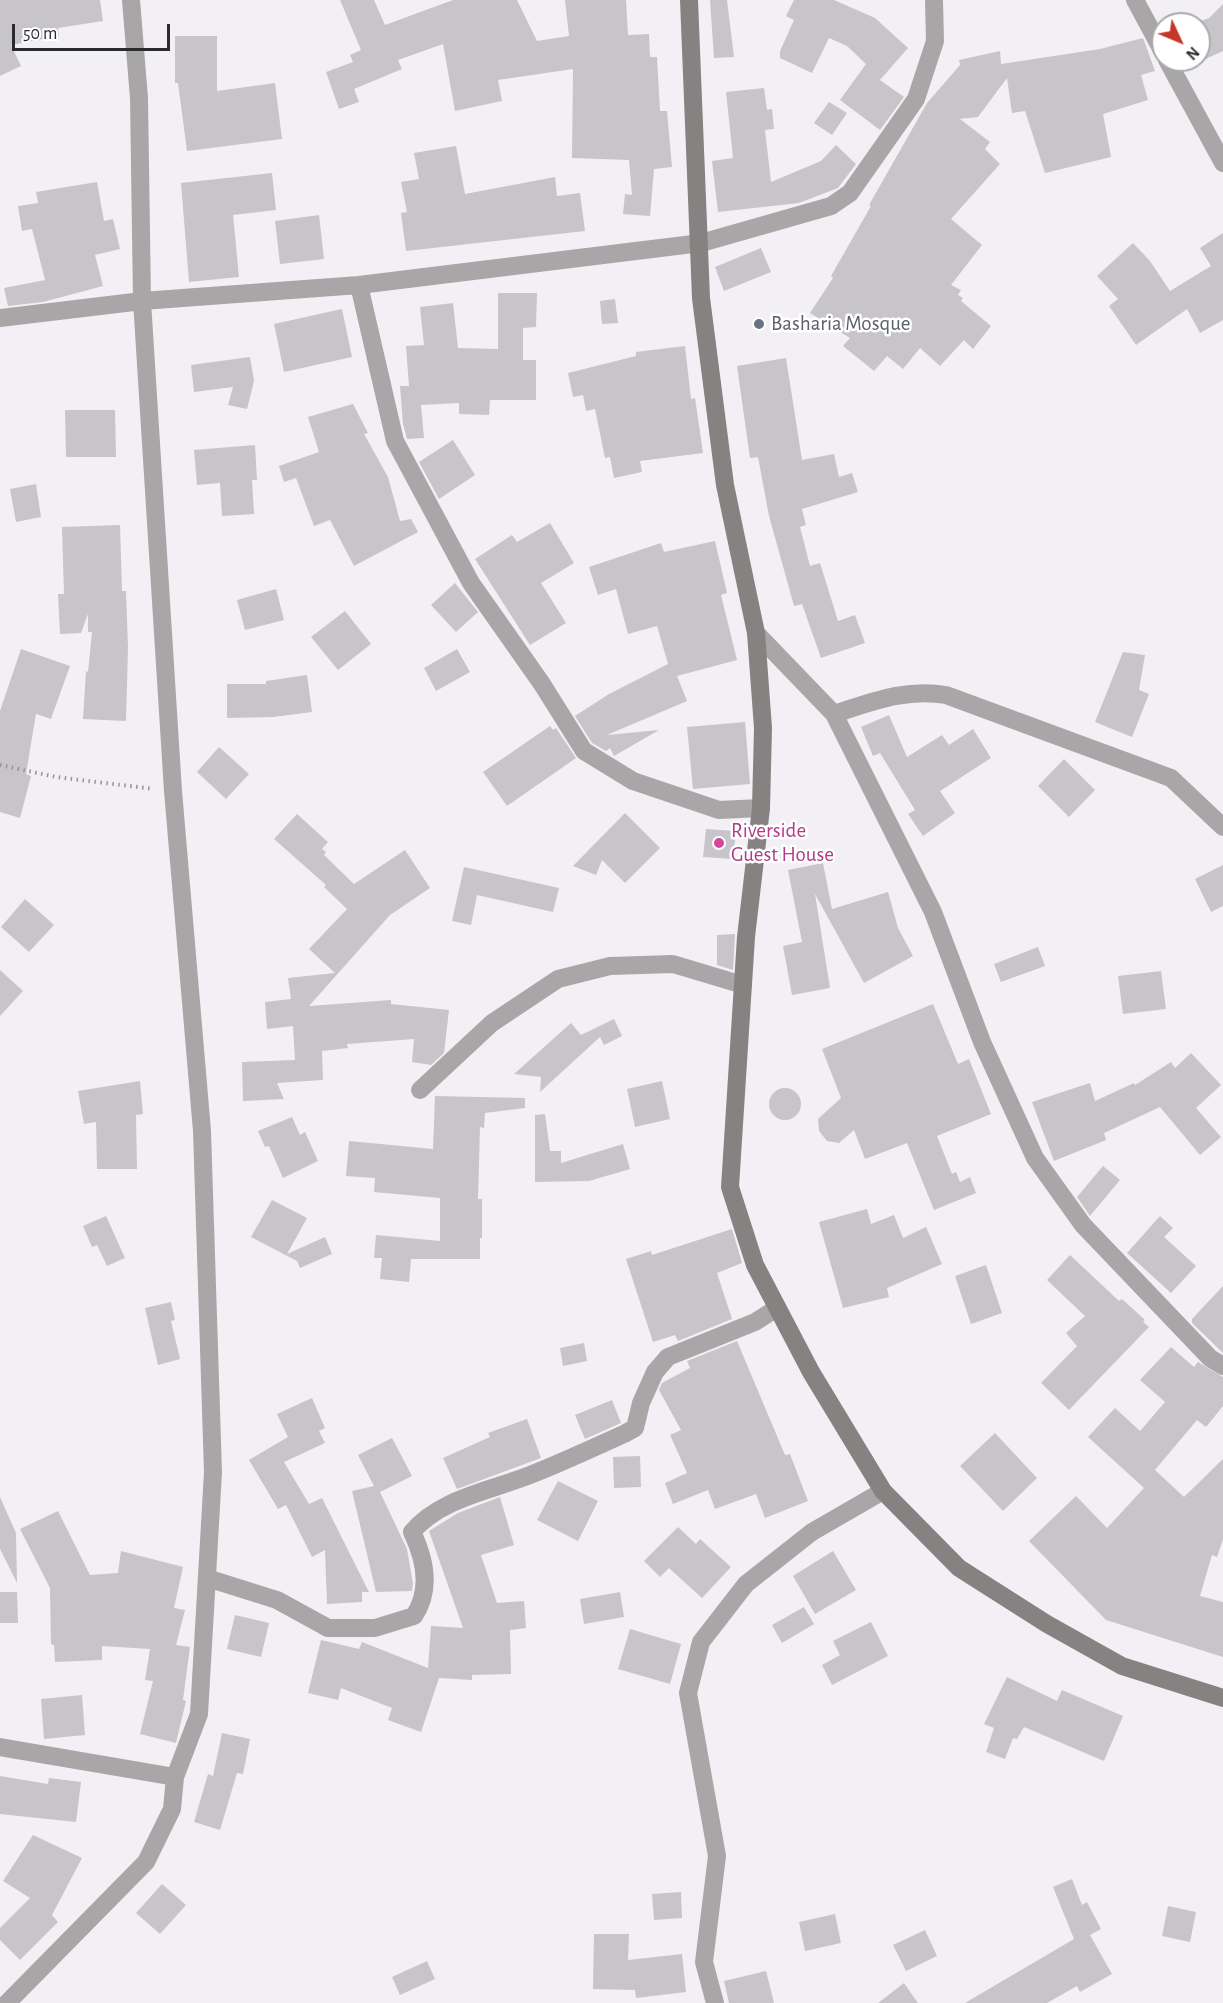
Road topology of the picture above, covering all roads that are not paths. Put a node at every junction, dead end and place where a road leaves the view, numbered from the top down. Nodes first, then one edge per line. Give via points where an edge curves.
1 (131, 0) edge
2 (689, 0) edge
3 (934, 0) edge
4 (1135, 0) edge
5 (1151, 30) edge
6 (1174, 72) edge
7 (1223, 163) edge
8 (701, 243) junction
9 (359, 285) junction
10 (142, 301) junction
11 (0, 318) edge
12 (756, 633) junction
13 (834, 714) junction
14 (1171, 778) junction
15 (761, 808) junction
16 (1222, 808) edge
17 (1223, 827) edge
18 (743, 985) junction
19 (420, 1090) dead end
20 (777, 1308) junction
21 (1223, 1366) edge
22 (883, 1491) junction
23 (207, 1578) junction
24 (1223, 1698) edge
25 (0, 1747) edge
26 (175, 1777) junction
27 (7, 2003) edge
28 (715, 2003) edge

1 - 10 street via 139,98
2 - 8 street
3 - 8 street via 935,41 916,99 850,193 831,206
4 - 5 street
6 - 7 street
8 - 9 street
8 - 12 street via 701,298 725,485
9 - 10 street
9 - 15 street via 395,441 471,583 584,751 633,781 719,810
10 - 11 street
10 - 23 street via 173,791 202,1131 213,1472
12 - 13 street
12 - 15 street via 763,728
13 - 14 street via 904,693 946,695
13 - 21 street via 933,912 982,1042 1035,1158 1083,1225 1210,1358
14 - 16 street
14 - 17 street
15 - 18 street
18 - 19 street via 673,964 610,966 558,979 492,1023
18 - 20 street via 730,1186 755,1265
20 - 22 street
20 - 23 street via 754,1322 668,1357 655,1372 635,1428 424,1518 412,1532 424,1558 425,1589 414,1616 375,1628 328,1628 277,1600
22 - 24 street via 958,1568 1047,1624 1122,1666
22 - 28 street via 812,1532 746,1584 701,1642 688,1693 717,1856 704,1962
23 - 26 street via 199,1714
25 - 26 street
26 - 27 street via 172,1809 146,1862

